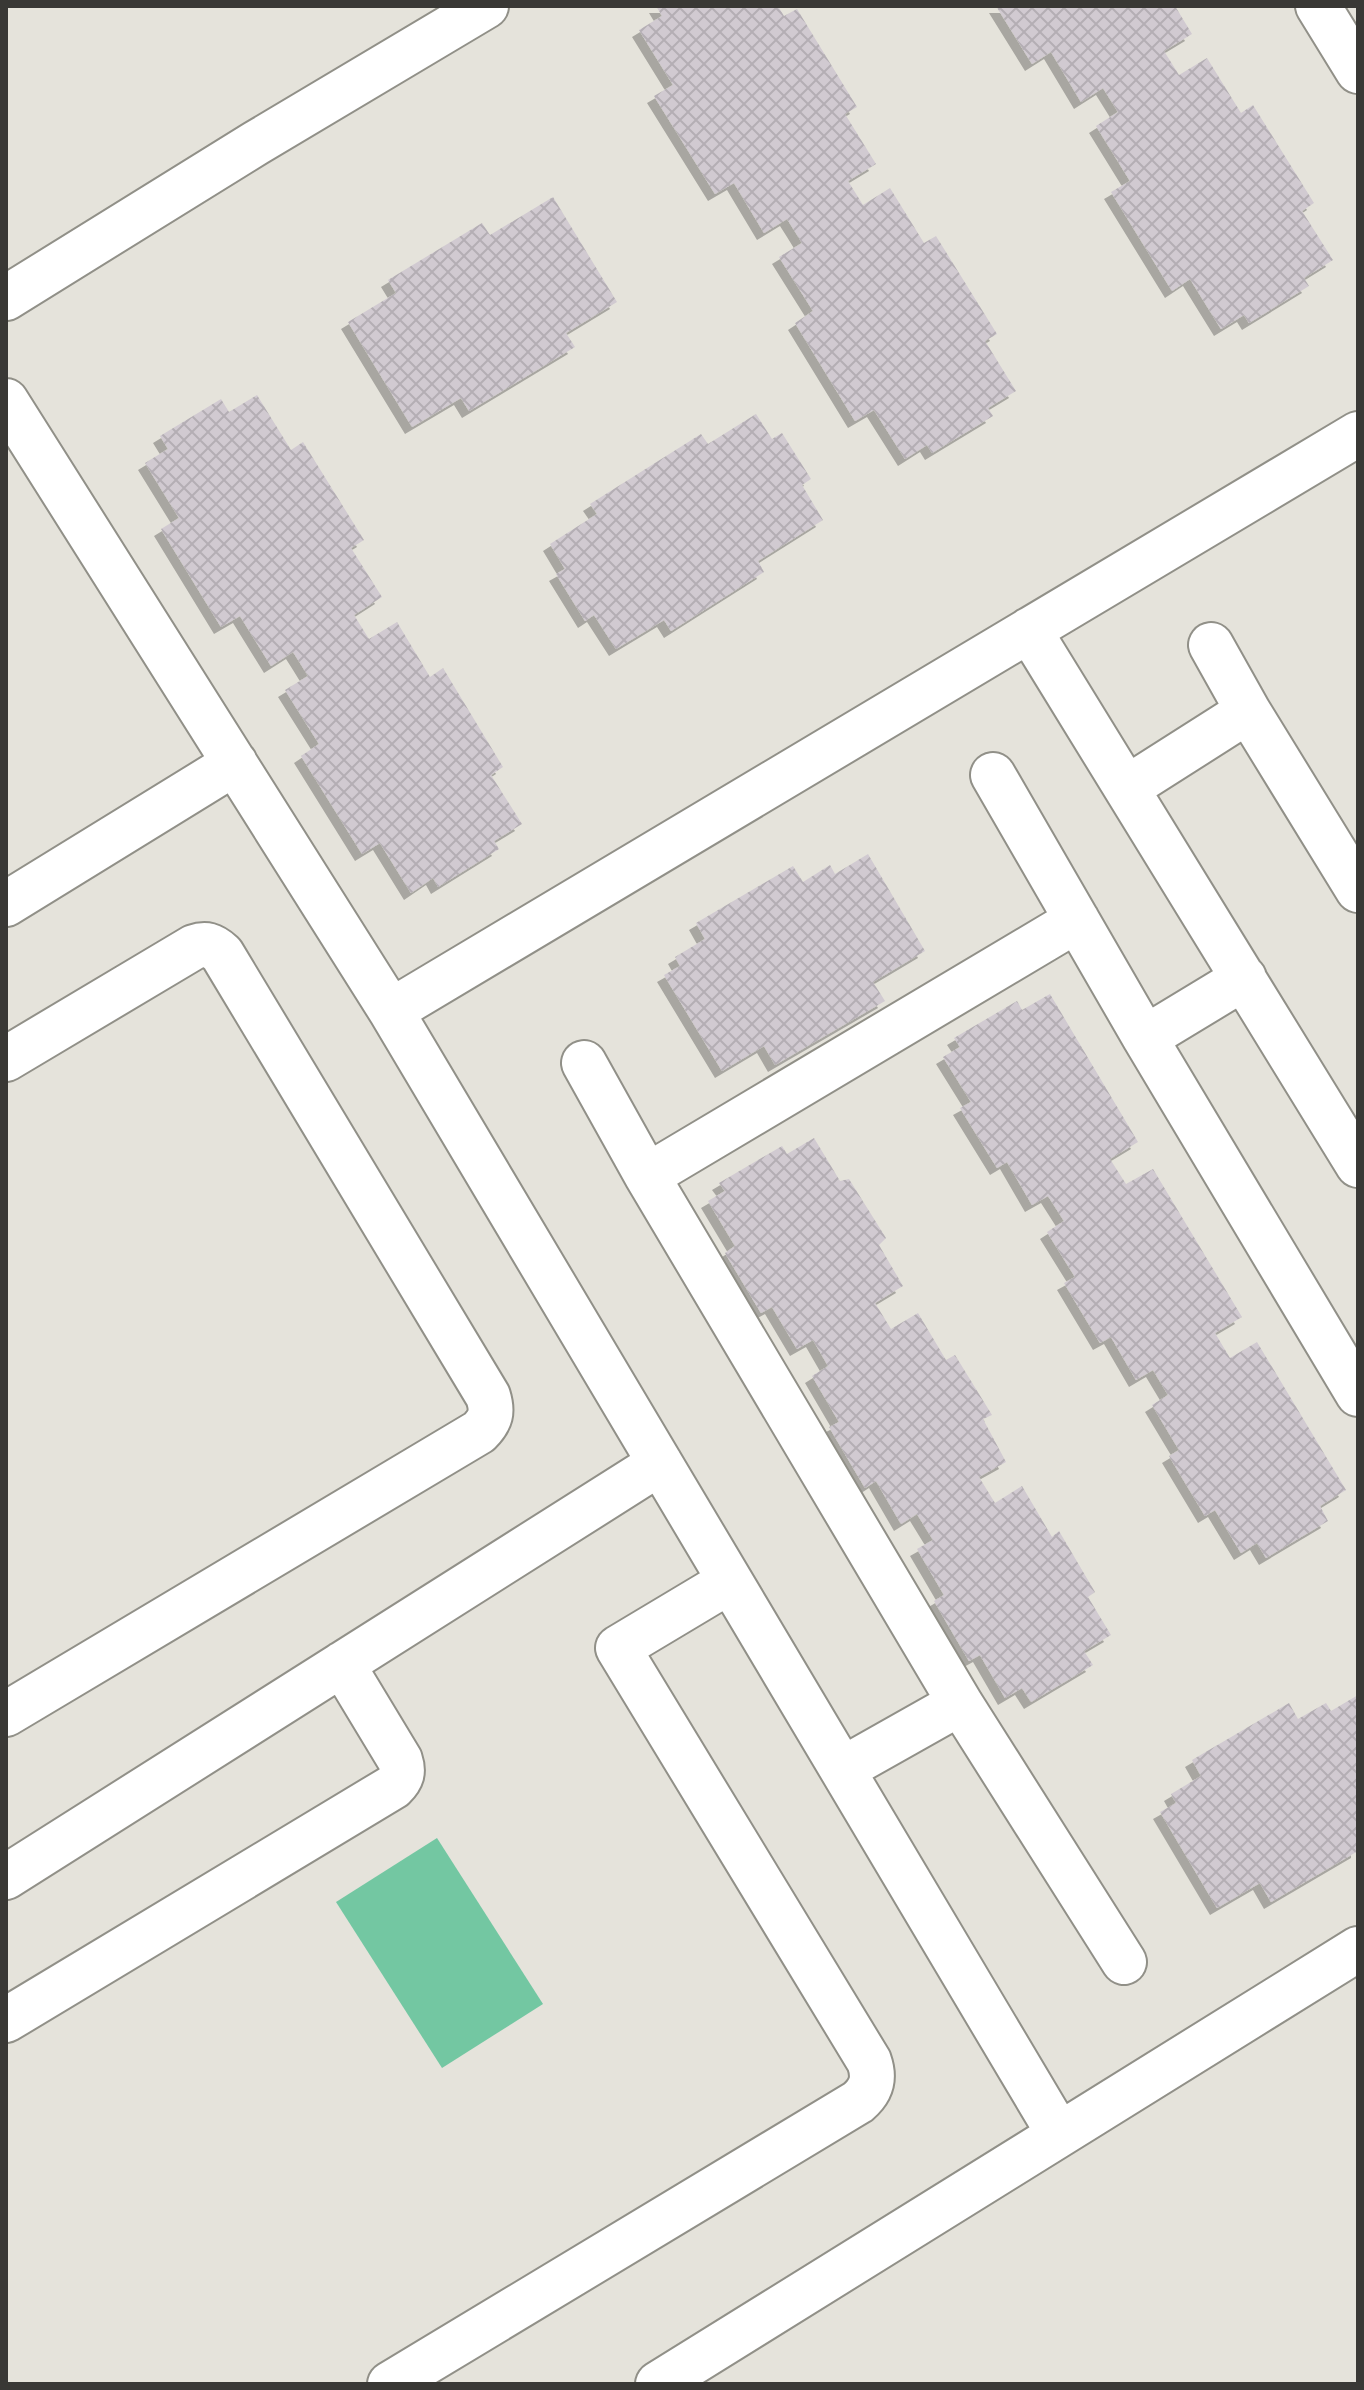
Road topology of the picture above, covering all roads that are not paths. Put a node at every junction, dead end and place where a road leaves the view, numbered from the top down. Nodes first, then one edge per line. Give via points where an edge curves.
1 (486, 6) edge
2 (1318, 6) edge
3 (1358, 71) edge
4 (6, 298) edge
5 (6, 401) edge
6 (1358, 434) edge
7 (1029, 630) junction
8 (1211, 645) dead end
9 (1248, 711) junction
10 (235, 763) junction
11 (993, 775) dead end
12 (1127, 788) junction
13 (1358, 890) edge
14 (6, 904) edge
15 (1077, 920) junction
16 (1244, 978) junction
17 (391, 1011) junction
18 (1145, 1038) junction
19 (6, 1059) edge
20 (584, 1063) dead end
21 (1358, 1165) edge
22 (647, 1176) junction
23 (1358, 1394) edge
24 (660, 1463) junction
25 (730, 1581) junction
26 (342, 1664) junction
27 (960, 1703) junction
28 (6, 1714) edge
29 (843, 1769) junction
30 (6, 1877) edge
31 (1358, 1949) edge
32 (1124, 1962) dead end
33 (6, 2020) edge
34 (1059, 2134) junction
35 (390, 2384) edge
36 (658, 2384) edge

1 - 4 street
2 - 3 street
5 - 10 street
6 - 7 street
7 - 12 street
7 - 17 street
8 - 9 street
9 - 12 street
9 - 13 street
10 - 14 street
10 - 17 street
11 - 15 street
12 - 16 street
15 - 18 street
15 - 22 street
16 - 18 street
16 - 21 street
17 - 24 street
18 - 23 street
19 - 28 street via 194,947 214,946 492,1409 479,1432
20 - 22 street
22 - 27 street
24 - 25 street
24 - 26 street
25 - 29 street
25 - 35 street via 618,1648 869,2061 872,2084 858,2102
26 - 30 street
26 - 33 street via 400,1760 401,1779
27 - 29 street
27 - 32 street
29 - 34 street
31 - 34 street
34 - 36 street

